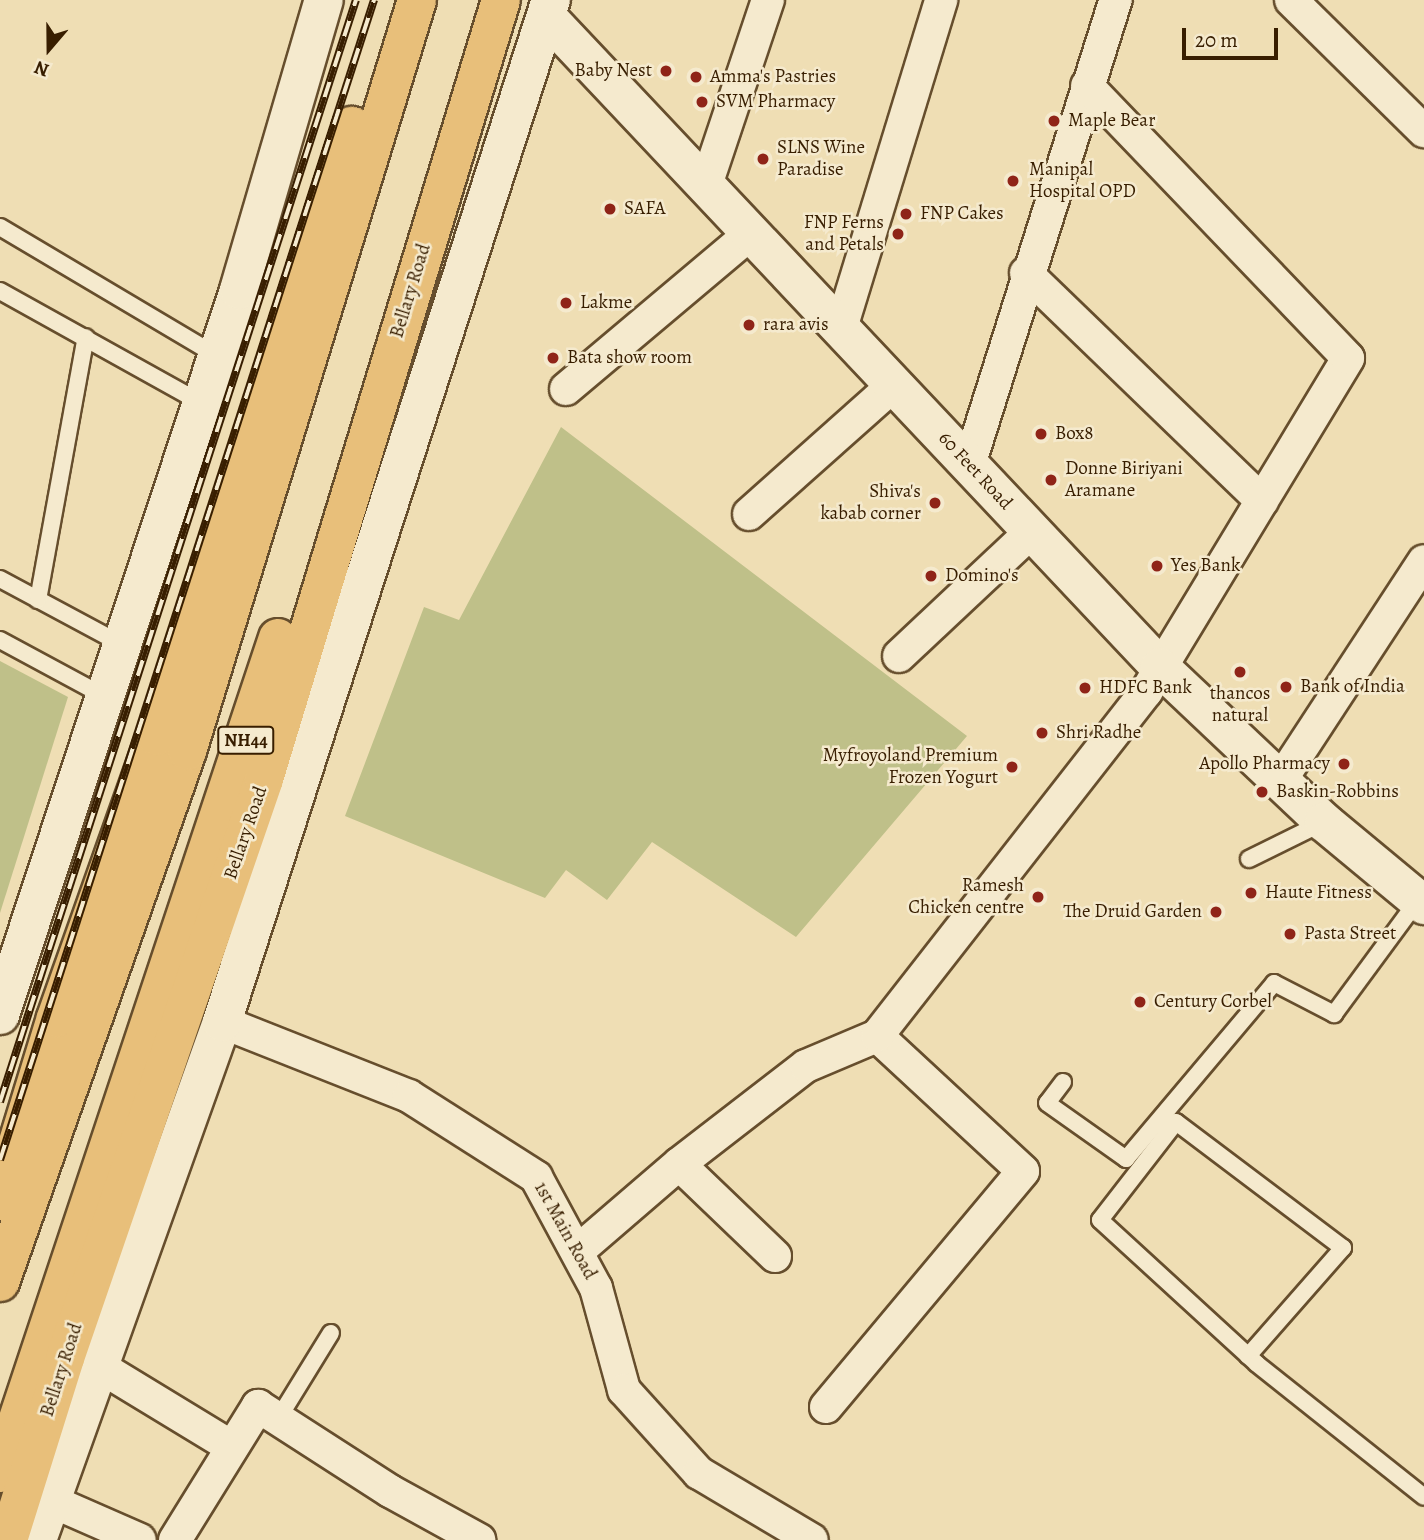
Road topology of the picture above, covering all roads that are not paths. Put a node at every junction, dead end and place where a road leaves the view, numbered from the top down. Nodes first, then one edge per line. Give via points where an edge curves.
1 (324, 0) edge
2 (393, 0) edge
3 (417, 0) edge
4 (473, 0) edge
5 (500, 0) edge
6 (768, 0) edge
7 (941, 0) edge
8 (1115, 0) edge
9 (1291, 0) edge
10 (549, 8) edge
11 (1087, 86) junction
12 (1424, 131) edge
13 (706, 185) junction
14 (0, 226) edge
15 (751, 233) junction
16 (1027, 273) junction
17 (0, 291) edge
18 (841, 328) junction
19 (86, 337) junction
20 (217, 356) junction
21 (894, 385) junction
22 (566, 389) dead end
23 (201, 404) junction
24 (969, 465) junction
25 (1262, 501) junction
26 (749, 514) dead end
27 (1032, 531) junction
28 (1421, 575) edge
29 (0, 579) edge
30 (38, 600) junction
31 (0, 640) edge
32 (121, 644) junction
33 (899, 656) dead end
34 (1160, 667) junction
35 (104, 696) junction
36 (1282, 778) junction
37 (1324, 822) junction
38 (1249, 859) dead end
39 (1422, 899) edge
40 (2, 1000) edge
41 (222, 1022) junction
42 (877, 1036) junction
43 (1063, 1082) dead end
44 (679, 1164) junction
45 (0, 1201) edge
46 (579, 1250) junction
47 (775, 1256) dead end
48 (0, 1282) edge
49 (331, 1333) dead end
50 (1248, 1356) junction
51 (97, 1365) junction
52 (826, 1407) dead end
53 (278, 1419) junction
54 (232, 1447) junction
55 (0, 1473) edge
56 (1424, 1497) edge
57 (49, 1500) junction
58 (463, 1536) edge
59 (8, 1540) edge
60 (37, 1540) edge
61 (140, 1540) edge
62 (175, 1540) edge
63 (812, 1540) edge

1 - 20 street
2 - 45 highway via 156,736 56,1018
3 - 48 highway, NH44 via 187,751
4 - 55 highway, Bellary Road / NH44 via 237,770
5 - 59 highway, Bellary Road via 264,779 69,1344
6 - 13 street
7 - 18 street
8 - 11 street
9 - 12 street
10 - 13 street, 60 Feet Road
10 - 41 street
11 - 16 street
11 - 25 street via 1348,358
13 - 15 street, 60 Feet Road
14 - 20 lane
15 - 18 street, 60 Feet Road
15 - 22 street
16 - 24 street
16 - 25 street
17 - 19 lane
18 - 21 street, 60 Feet Road
19 - 23 lane
19 - 30 lane
20 - 23 street
21 - 24 street, 60 Feet Road
21 - 26 street
23 - 32 street
24 - 27 street, 60 Feet Road
25 - 34 street
27 - 33 street
27 - 34 street, 60 Feet Road
28 - 36 street
29 - 30 lane
30 - 32 lane
31 - 35 lane
32 - 35 street
34 - 36 street, 60 Feet Road
34 - 42 street via 1146,692
35 - 40 street
36 - 37 street, 60 Feet Road
37 - 38 lane
37 - 39 street, 60 Feet Road
39 - 43 lane via 1334,1014 1274,983 1126,1158 1047,1102
41 - 46 street, 1st Main Road via 409,1096 537,1177
41 - 51 street
42 - 44 street via 806,1066
42 - 52 street via 1023,1171
44 - 46 street
44 - 47 street
46 - 63 street, 1st Main Road via 596,1288 624,1390 699,1474
49 - 53 lane
50 - 50 lane via 1100,1220 1176,1122 1343,1248
50 - 56 lane
51 - 54 street
51 - 57 street
53 - 54 street via 258,1406
53 - 58 street
54 - 62 street
57 - 60 street
57 - 61 street

